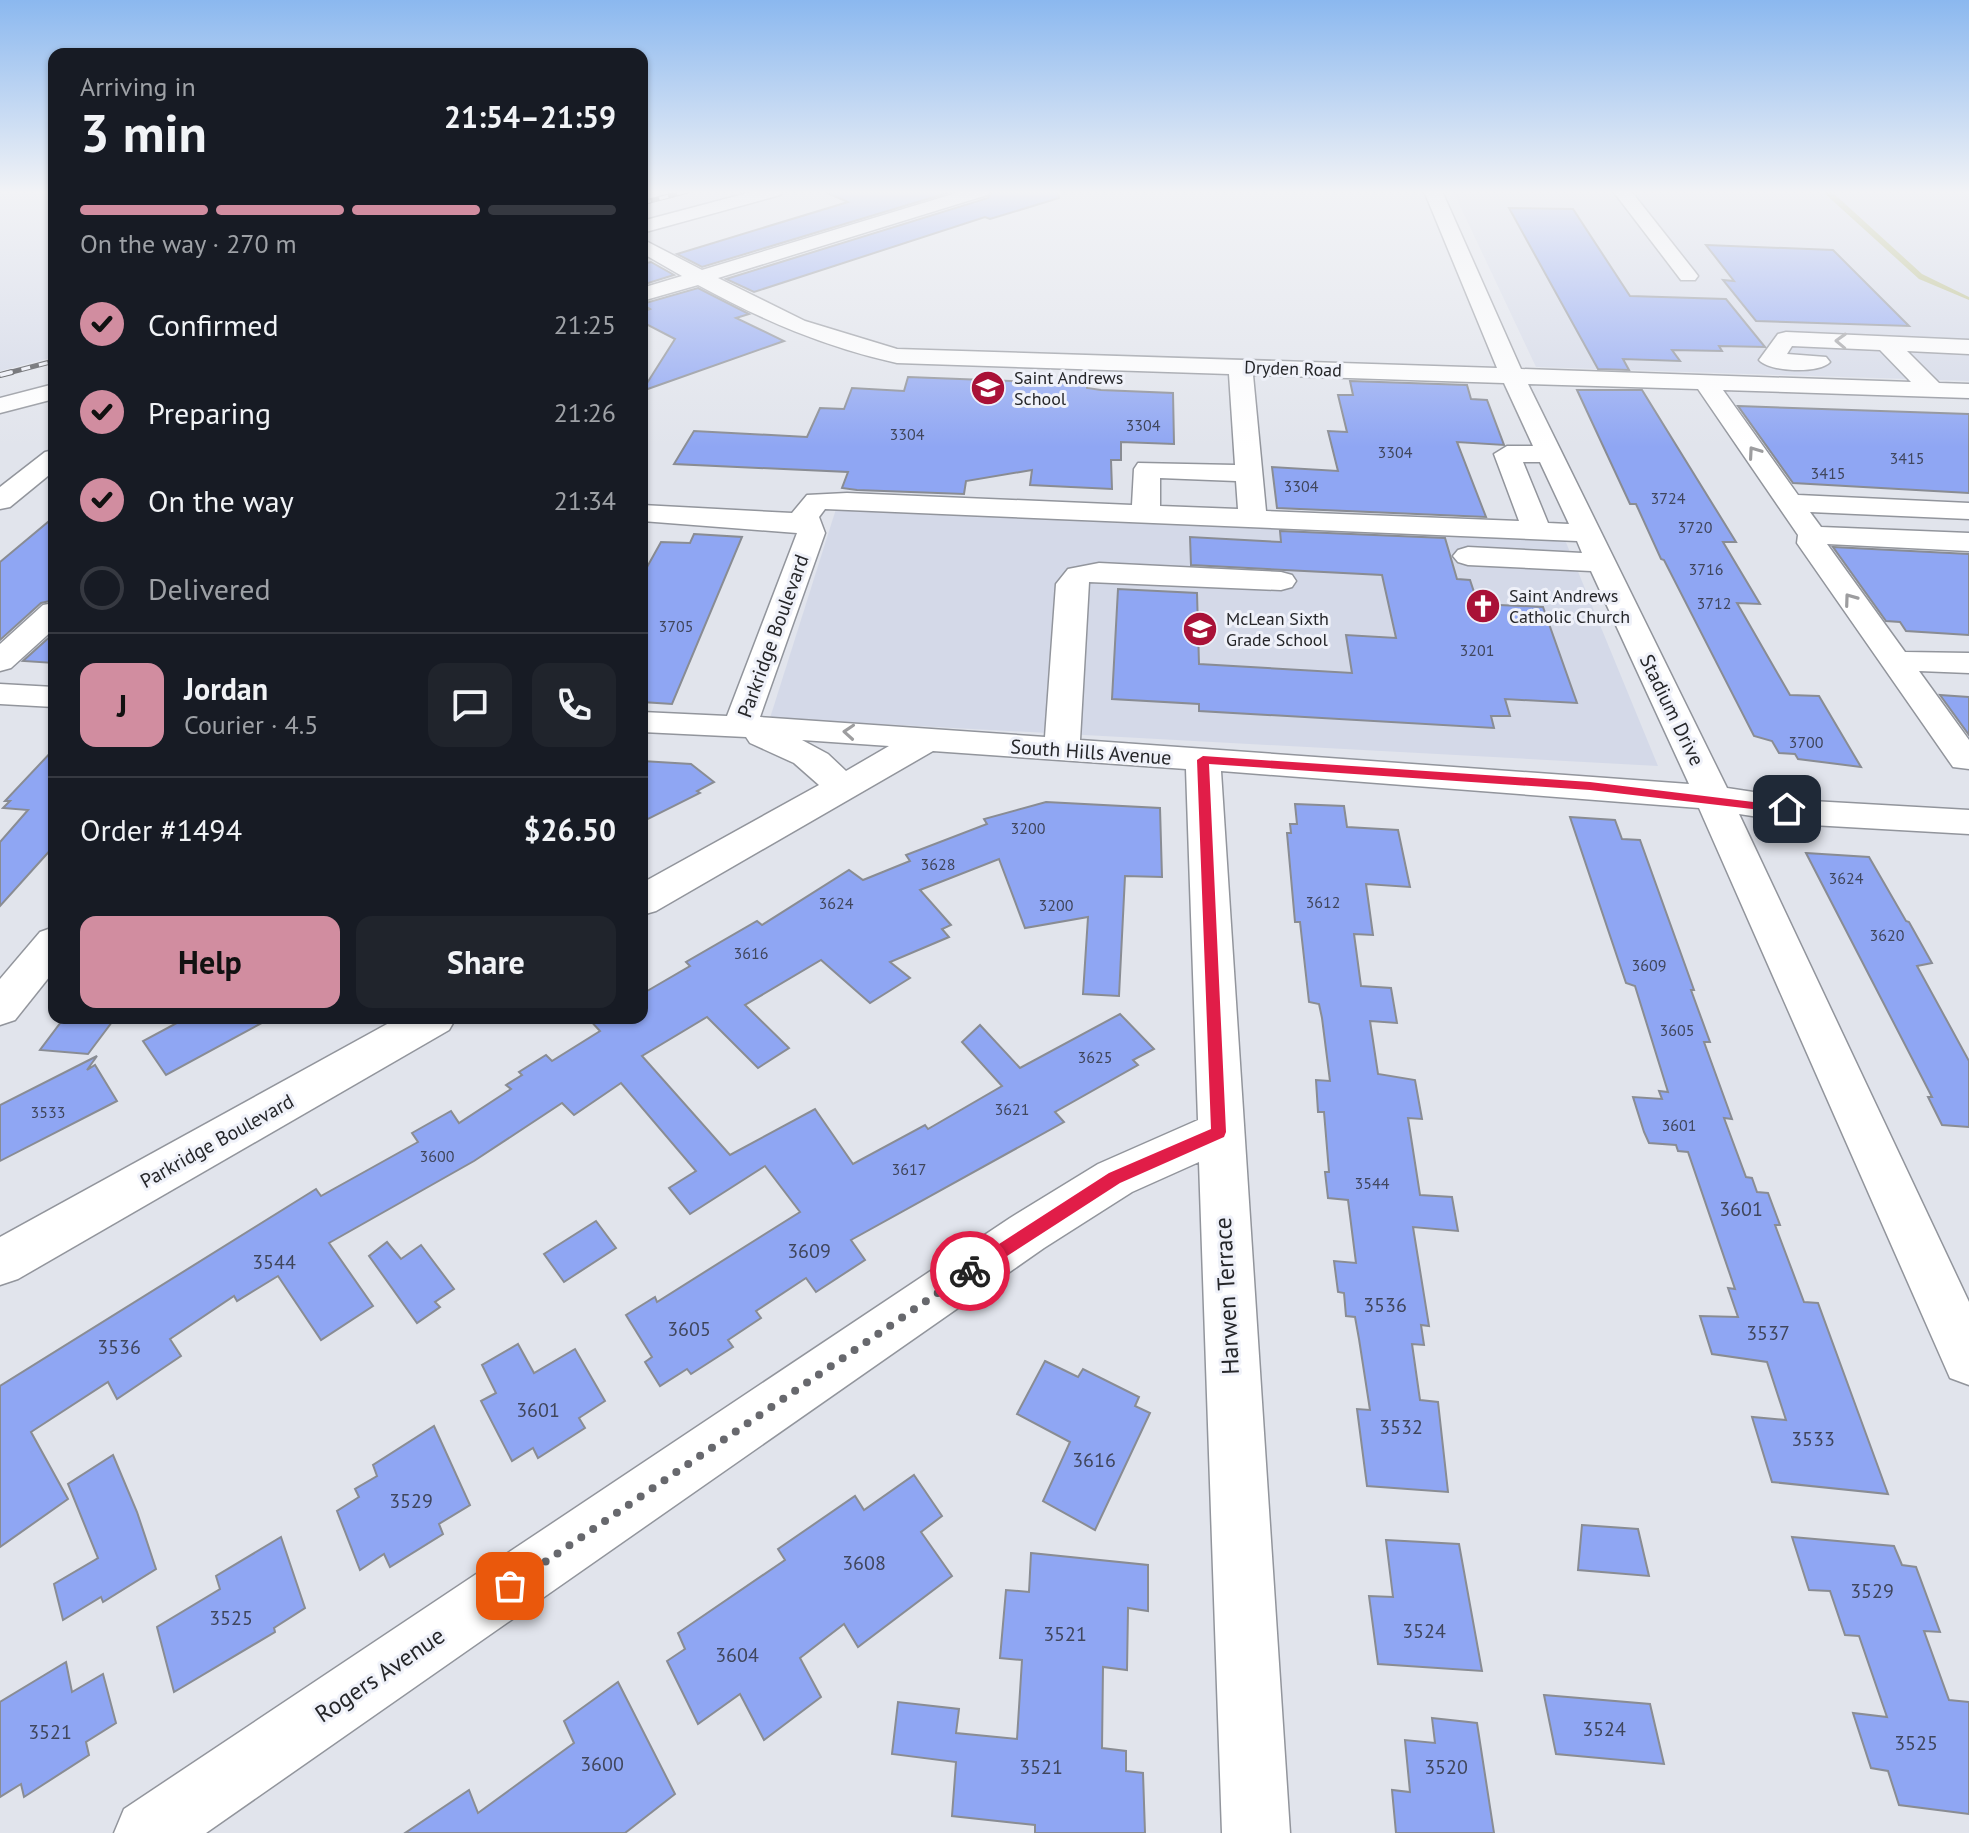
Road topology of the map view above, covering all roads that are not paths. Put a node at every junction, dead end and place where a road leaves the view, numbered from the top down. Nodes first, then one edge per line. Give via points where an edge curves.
1 (699, 277) joint
2 (1470, 277) edge
3 (648, 293) edge
4 (1886, 343) junction
5 (1969, 347) edge
6 (1697, 358) dead end
7 (1760, 366) junction
8 (1909, 366) junction
9 (1240, 367) junction
10 (1969, 367) edge
11 (1512, 375) junction
12 (1710, 382) junction
13 (1933, 390) junction
14 (1969, 391) edge
15 (48, 393) edge
16 (0, 406) edge
17 (1550, 454) junction
18 (48, 462) edge
19 (1249, 474) junction
20 (48, 477) edge
21 (48, 488) edge
22 (6, 491) edge
23 (1789, 503) junction
24 (1969, 511) edge
25 (648, 513) edge
26 (1146, 514) junction
27 (1253, 518) junction
28 (806, 522) junction
29 (1537, 531) junction
30 (1588, 533) junction
31 (1812, 535) junction
32 (1969, 542) edge
33 (1468, 556) dead end
34 (1602, 563) junction
35 (1281, 581) dead end
36 (48, 617) edge
37 (0, 661) edge
38 (1895, 661) junction
39 (1969, 663) edge
40 (0, 694) edge
41 (48, 697) edge
42 (648, 722) edge
43 (740, 726) junction
44 (927, 740) junction
45 (1062, 750) junction
46 (1965, 759) dead end
47 (1203, 760) junction
48 (841, 789) junction
49 (1714, 798) junction
50 (1969, 822) edge
51 (648, 898) edge
52 (48, 949) edge
53 (0, 1009) edge
54 (423, 1024) edge
55 (1218, 1132) junction
56 (0, 1263) edge
57 (1969, 1360) edge
58 (148, 1833) edge
59 (1256, 1833) edge

1 - 3 street
1 - 9 street, Dryden Road via 828,339 897,356
2 - 11 street, Stadium Drive
4 - 5 street
4 -> 7 street via 1786,339
4 - 8 street
6 - 12 street
7 - 8 street
7 - 12 street, Dryden Road
7 - 13 street, Dryden Road
8 - 10 street
8 - 13 street
9 - 11 street, Dryden Road
9 - 19 street
11 - 12 street, Dryden Road
11 - 17 street, Stadium Drive
23 -> 12 street
13 - 14 street, Dryden Road
15 - 16 street
17 - 29 street via 1507,454
17 - 30 street, Stadium Drive
18 - 22 street
19 - 26 street via 1147,469
19 - 27 street
20 - 22 street
21 - 22 street
23 - 24 street
23 - 31 street
25 - 28 street
26 - 27 street
26 - 28 street via 817,501
27 - 29 street
28 - 43 street, Parkridge Boulevard via 811,533
29 - 30 street
30 - 34 street, Stadium Drive
31 - 32 street
38 -> 31 street via 1811,543
33 - 34 street
34 - 49 street, Stadium Drive
35 - 45 street via 1079,575 1071,584
36 - 37 street
38 - 39 street
38 - 46 street
40 - 41 street
42 - 43 street, South Hills Avenue
44 -> 43 street, South Hills Avenue
43 - 48 street, Parkridge Boulevard via 803,752 826,767
44 - 45 street, South Hills Avenue
44 - 48 street
45 - 47 street, South Hills Avenue
47 - 49 street, South Hills Avenue
47 - 55 street, Harwen Terrace
48 - 51 street
49 - 50 street, South Hills Avenue via 1812,813
49 - 57 street, Stadium Drive
52 - 53 street
54 - 56 street, Parkridge Boulevard
55 - 58 street, Rogers Avenue via 1115,1178 1027,1233
55 - 59 street, Harwen Terrace

